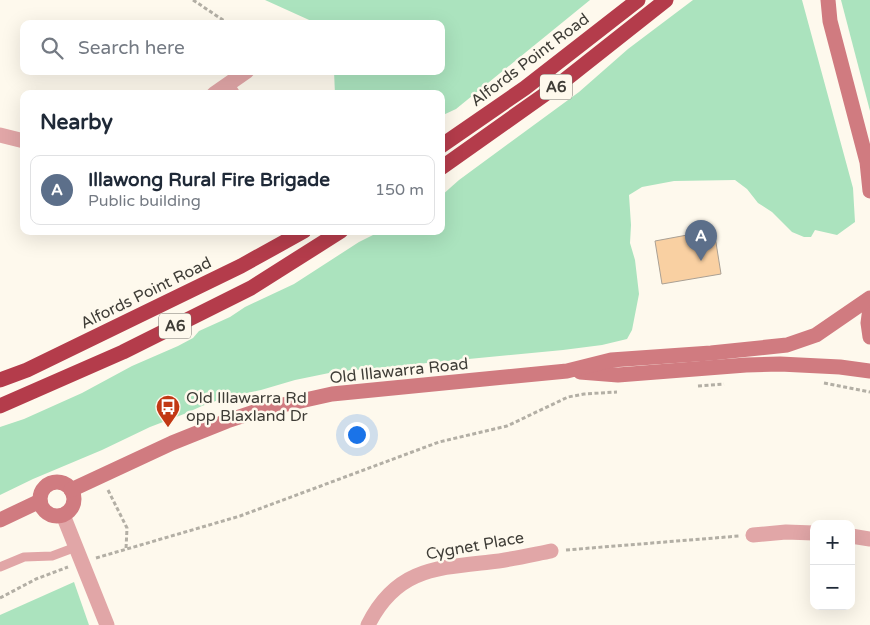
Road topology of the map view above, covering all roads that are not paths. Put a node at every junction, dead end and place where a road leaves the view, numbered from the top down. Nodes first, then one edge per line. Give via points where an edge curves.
1 (638, 0) edge
2 (666, 0) edge
3 (819, 0) edge
4 (828, 0) edge
5 (830, 21) junction
6 (244, 75) edge
7 (232, 89) edge
8 (0, 135) edge
9 (20, 140) edge
10 (445, 143) edge
11 (445, 165) edge
12 (868, 165) edge
13 (870, 191) edge
14 (297, 235) edge
15 (336, 235) edge
16 (870, 298) edge
17 (870, 308) edge
18 (870, 337) edge
19 (567, 371) junction
20 (870, 371) edge
21 (0, 380) edge
22 (0, 406) edge
23 (71, 490) junction
24 (40, 501) junction
25 (63, 515) junction
26 (0, 520) edge
27 (810, 533) edge
28 (752, 535) road end
29 (855, 536) edge
30 (870, 538) edge
31 (76, 547) junction
32 (551, 551) road end
33 (0, 567) edge
34 (107, 625) edge
35 (368, 625) edge

1 - 10 highway, Alfords Point Road / A6 via 525,88
2 - 11 highway, A6 via 561,83
3 - 5 street
4 - 5 street
5 - 12 street
6 - 7 street
8 - 9 street
12 - 13 street
14 - 21 highway, Alfords Point Road / A6 via 241,266 27,370
15 - 22 highway, A6 via 251,288 123,352
16 - 19 street, Old Illawarra Road via 829,328 787,345 611,360
17 - 18 street
19 - 20 street, Old Illawarra Road via 618,375 780,364
19 - 23 street, Old Illawarra Road via 332,394 278,406 218,424
23 - 24 street via 64,483 54,482 45,487
23 - 25 street via 74,504
24 - 25 street via 48,514
24 - 26 street
25 - 31 street
27 - 28 street
29 - 30 street
31 - 33 lane via 52,556 24,557
31 - 34 street
32 - 35 street, Cygnet Place via 442,567 422,573 393,590

